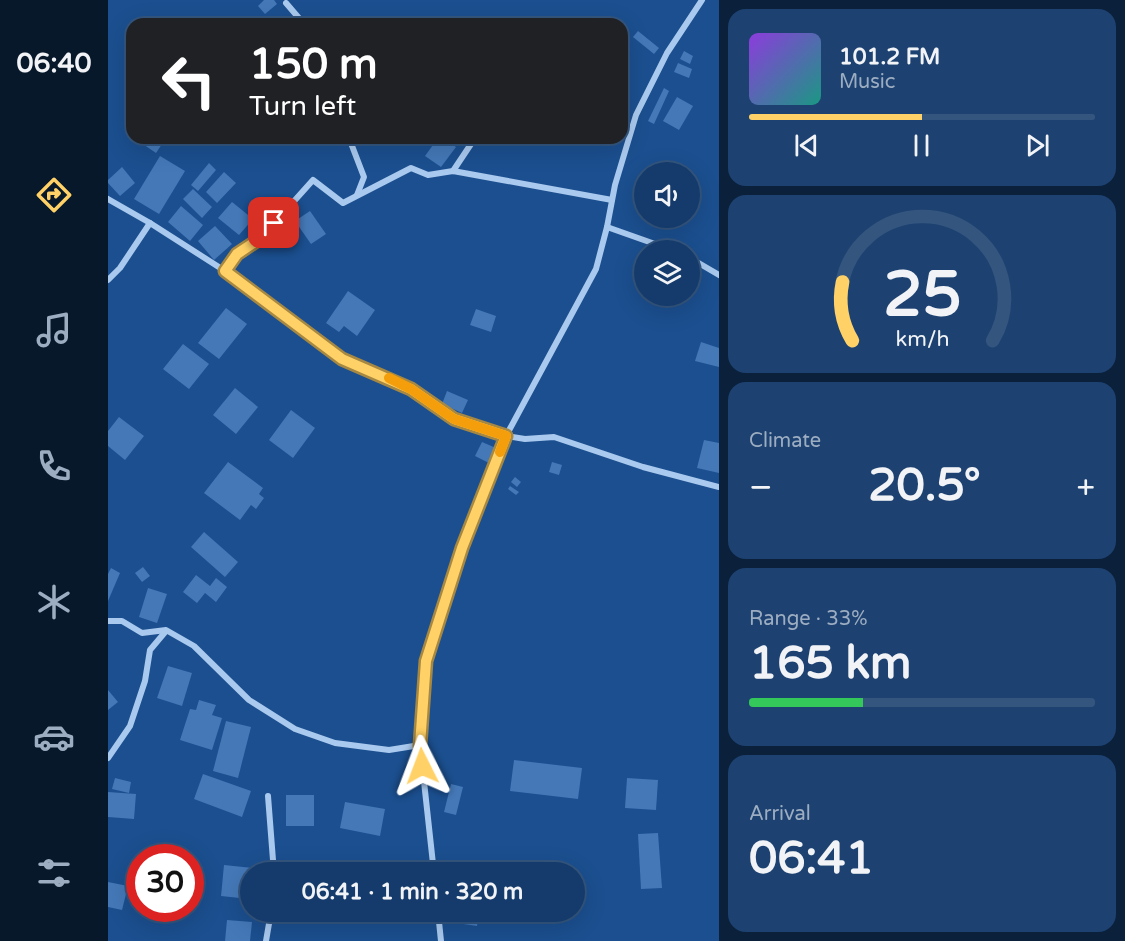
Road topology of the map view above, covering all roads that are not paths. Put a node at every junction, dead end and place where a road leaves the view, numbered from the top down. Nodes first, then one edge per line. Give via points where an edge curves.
1 (702, 0) edge
2 (286, 3) dead end
3 (299, 18) edge
4 (628, 142) edge
5 (351, 144) edge
6 (471, 144) edge
7 (627, 144) edge
8 (453, 171) junction
9 (357, 195) junction
10 (108, 199) edge
11 (612, 200) junction
12 (150, 223) junction
13 (607, 227) junction
14 (644, 240) edge
15 (700, 264) edge
16 (225, 271) junction
17 (718, 275) edge
18 (108, 280) edge
19 (506, 436) junction
20 (718, 487) edge
21 (108, 621) edge
22 (166, 630) junction
23 (420, 745) junction
24 (108, 758) edge
25 (268, 796) dead end
26 (273, 862) edge
27 (433, 862) edge
28 (269, 922) edge
29 (439, 922) edge
30 (266, 941) edge
31 (441, 941) edge

1 - 4 street via 667,53 636,115
2 - 3 street
5 - 9 street via 364,177
6 - 8 street
7 - 11 street
8 - 9 street via 428,175 411,168
8 - 11 street
9 - 16 street via 343,203 313,180 261,238 237,254
10 - 12 street
11 - 13 street
12 - 16 street
12 - 18 street
13 - 14 street
13 - 19 street via 596,268
15 - 17 street
16 - 19 street via 342,359 411,389 454,419
19 - 20 street via 554,437
19 - 23 street via 462,548 426,661
21 - 22 street via 122,621 142,633
22 - 23 street via 194,646 249,700 295,729 335,743 389,750
22 - 24 street via 150,650 145,681 130,726
23 - 27 street
25 - 26 street
28 - 30 street
29 - 31 street

